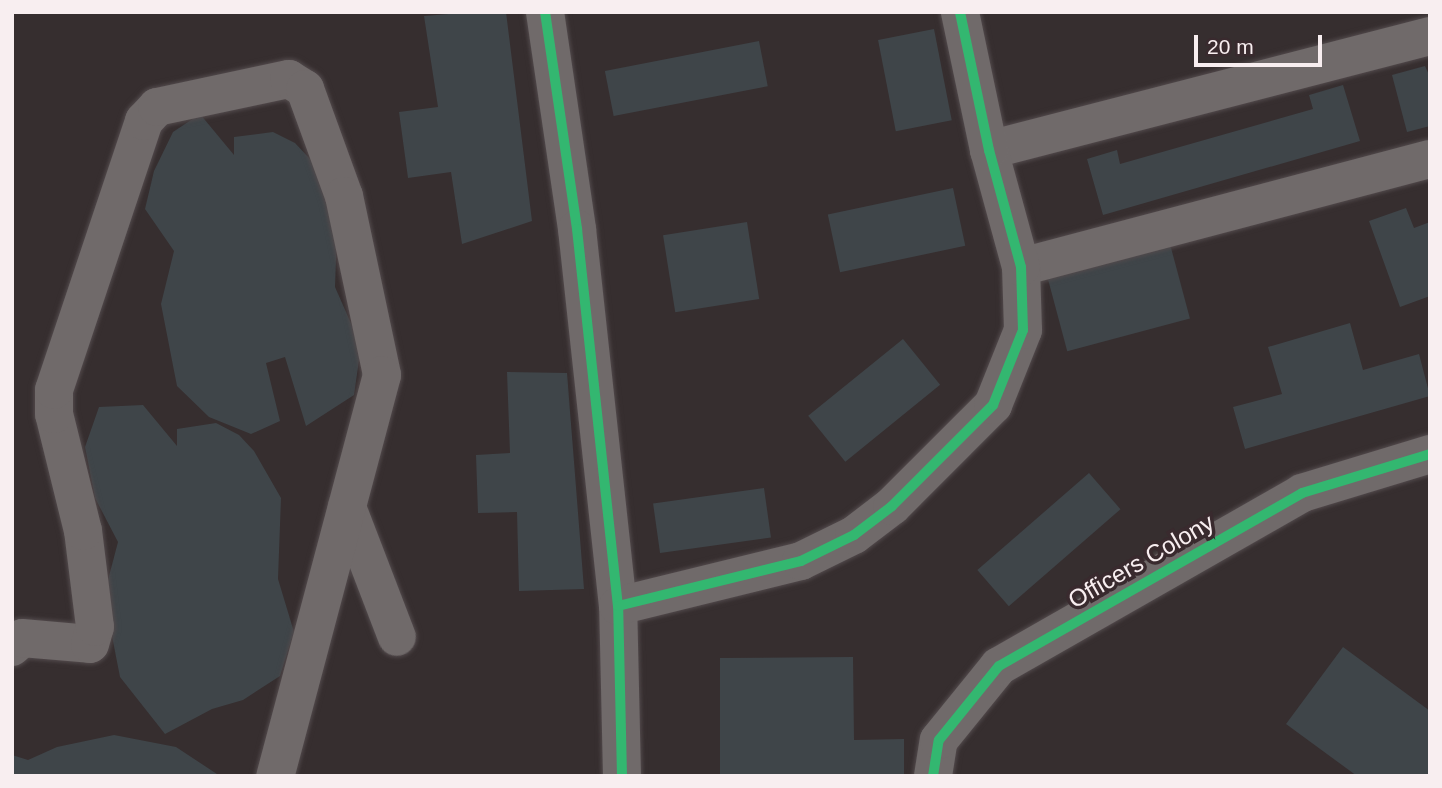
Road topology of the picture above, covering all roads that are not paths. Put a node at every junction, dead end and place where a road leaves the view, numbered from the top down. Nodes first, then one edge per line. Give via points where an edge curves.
1 (545, 12) edge
2 (960, 12) edge
3 (1430, 36) edge
4 (989, 150) junction
5 (1430, 159) edge
6 (1021, 267) junction
7 (1430, 454) edge
8 (347, 507) junction
9 (618, 606) junction
10 (397, 637) dead end
11 (12, 647) edge
12 (285, 737) junction
13 (275, 776) edge
14 (295, 776) edge
15 (622, 776) edge
16 (933, 776) edge

1 - 9 street via 577,229
2 - 4 street
3 - 4 street
4 - 6 street
5 - 6 street
6 - 9 street via 1023,330 992,405 892,506 854,535 801,561
7 - 16 street, Officers Colony via 1302,493 999,666 939,740
8 - 10 street
8 - 11 street via 382,375 344,196 306,89 289,79 158,107 144,121 54,390 54,414 83,531 95,627 90,643 22,638
8 - 12 street
9 - 15 street
12 - 13 street
12 - 14 street

